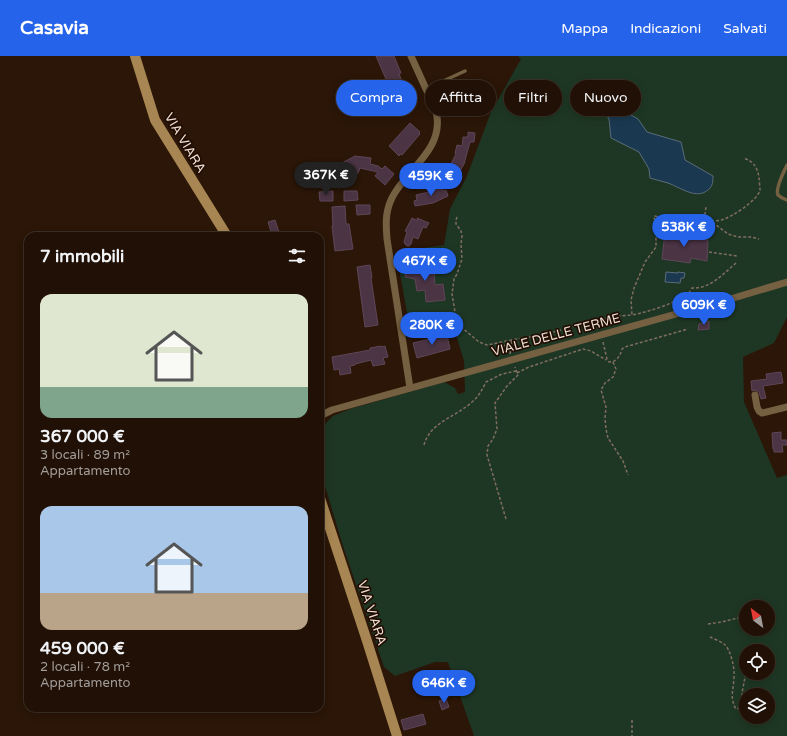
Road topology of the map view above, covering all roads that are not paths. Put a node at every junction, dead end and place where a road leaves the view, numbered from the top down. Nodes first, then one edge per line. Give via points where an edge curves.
1 (135, 56) edge
2 (411, 56) edge
3 (466, 71) dead end
4 (446, 80) edge
5 (425, 87) edge
6 (438, 116) edge
7 (787, 166) edge
8 (787, 200) edge
9 (225, 232) edge
10 (787, 282) edge
11 (410, 388) junction
12 (756, 395) dead end
13 (787, 407) edge
14 (324, 409) edge
15 (332, 410) junction
16 (324, 414) edge
17 (324, 510) edge
18 (397, 736) edge

1 - 9 main road, VIA VIARA via 155,120
2 - 5 street
3 - 4 lane
6 - 11 street via 437,133 427,152 393,196 386,224
7 - 8 lane via 777,192
10 - 11 street, VIALE DELLE TERME
11 - 15 street, VIALE DELLE TERME
12 - 13 street via 759,411
14 - 15 street, VIALE DELLE TERME
15 - 16 street, VIALE DELLE TERME
17 - 18 main road, VIA VIARA

